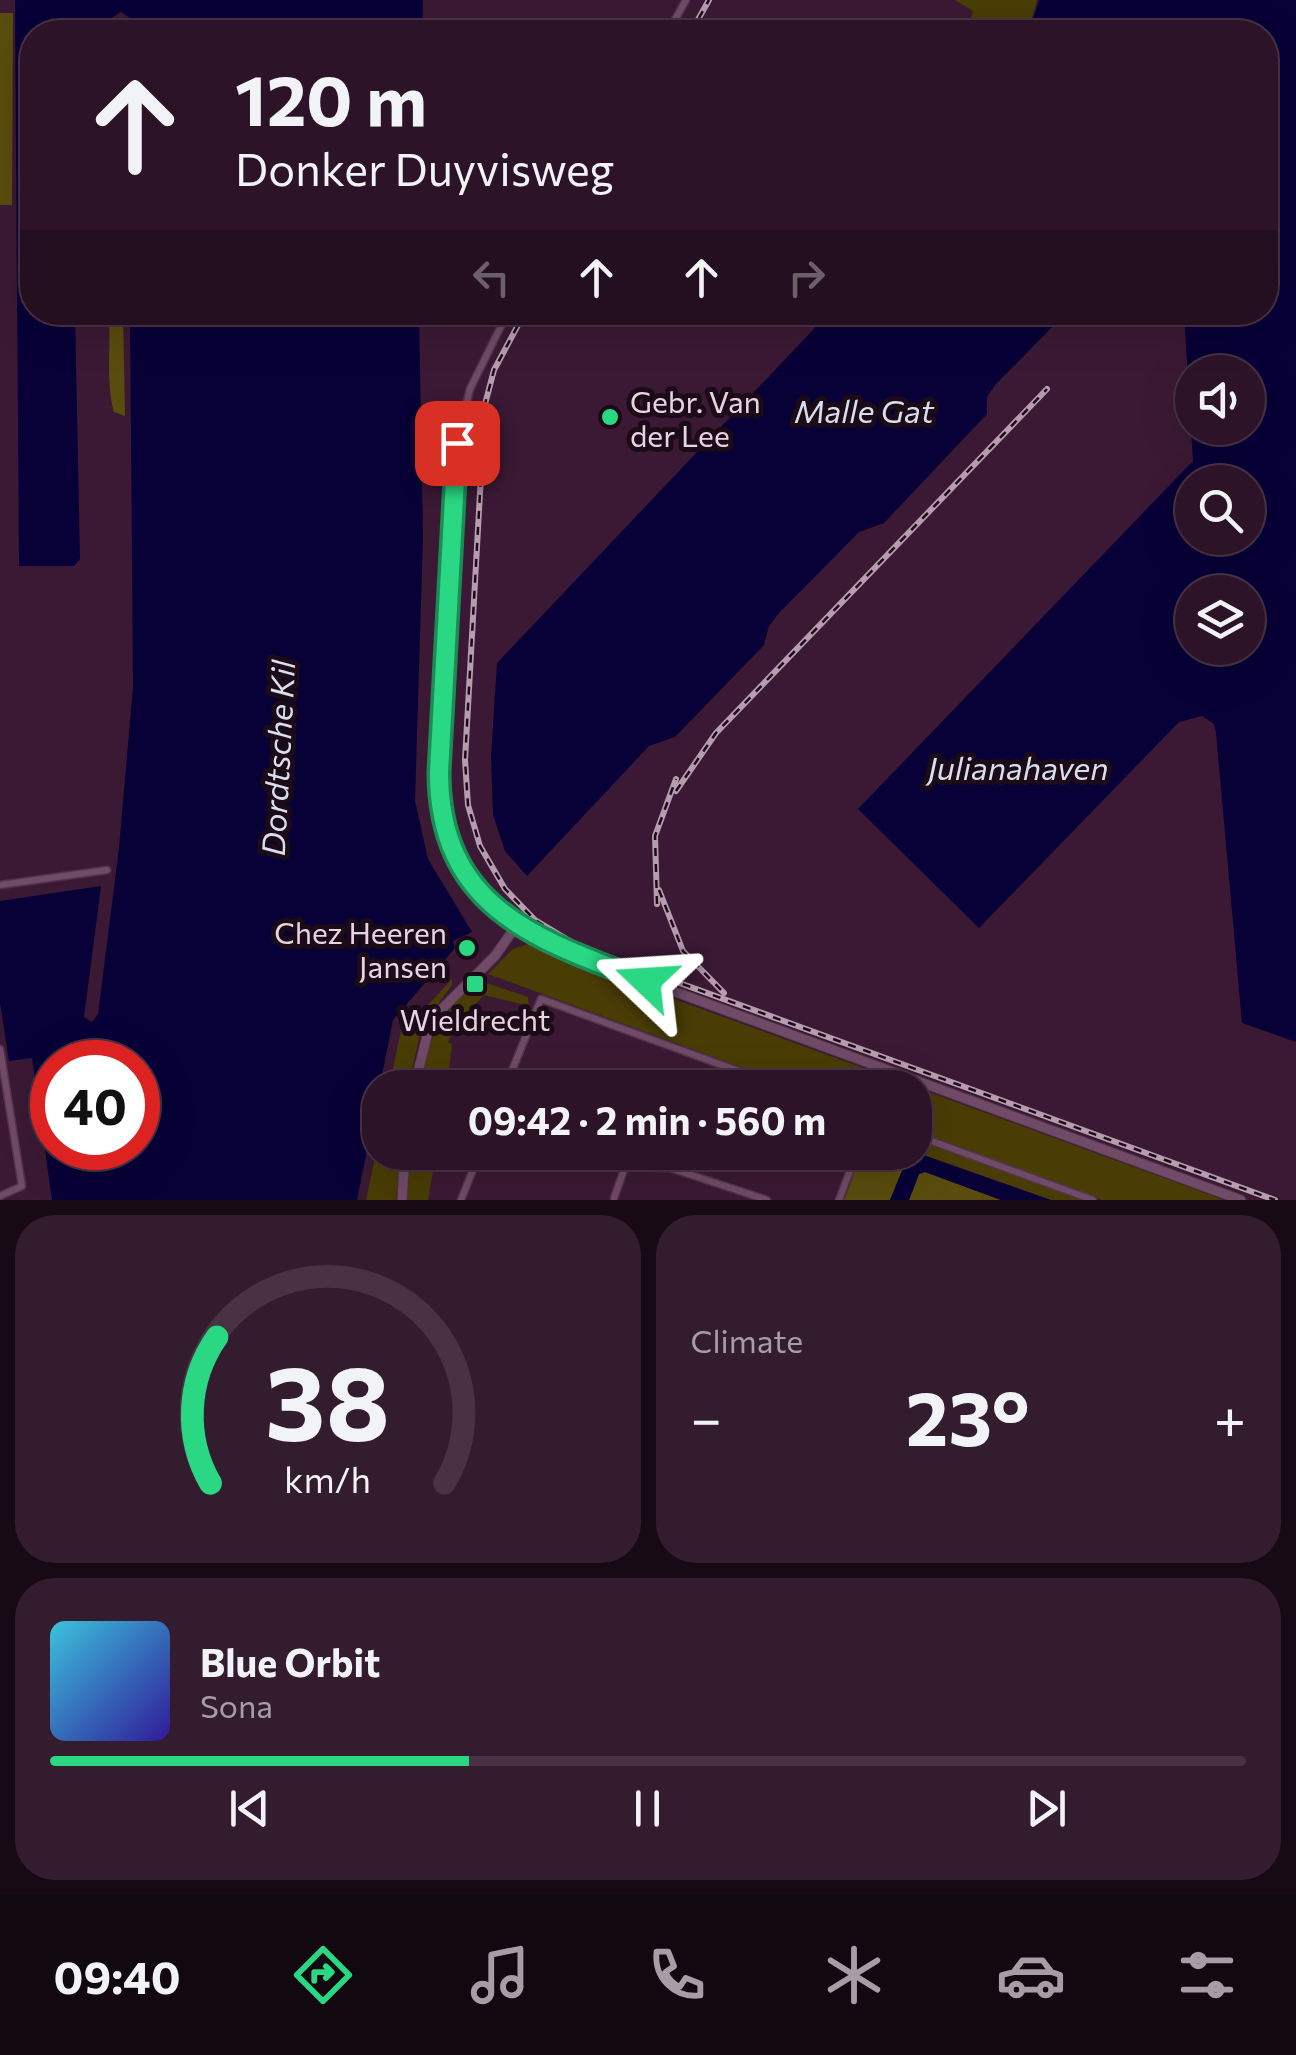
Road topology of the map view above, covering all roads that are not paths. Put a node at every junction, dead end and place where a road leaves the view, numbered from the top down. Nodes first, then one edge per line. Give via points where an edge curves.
1 (501, 325) edge
2 (107, 870) dead end
3 (0, 885) edge
4 (516, 926) junction
5 (0, 1049) edge
6 (417, 1070) edge
7 (512, 1070) edge
8 (735, 1070) edge
9 (932, 1141) edge
10 (404, 1170) edge
11 (473, 1170) edge
12 (624, 1170) edge
13 (676, 1170) edge
14 (850, 1170) edge
15 (0, 1196) edge
16 (614, 1198) edge
17 (402, 1200) edge
18 (461, 1200) edge
19 (767, 1200) edge
20 (839, 1200) edge
21 (1093, 1200) edge
22 (1241, 1200) edge

1 - 4 street via 477,371 457,443 439,796 471,882
2 - 3 street
4 - 6 street via 431,1020
4 - 22 street via 567,952
5 - 15 street via 22,1186
7 - 8 street via 540,999
9 - 21 street
10 - 17 street
11 - 18 street
12 - 16 street
13 - 19 street
14 - 20 street

